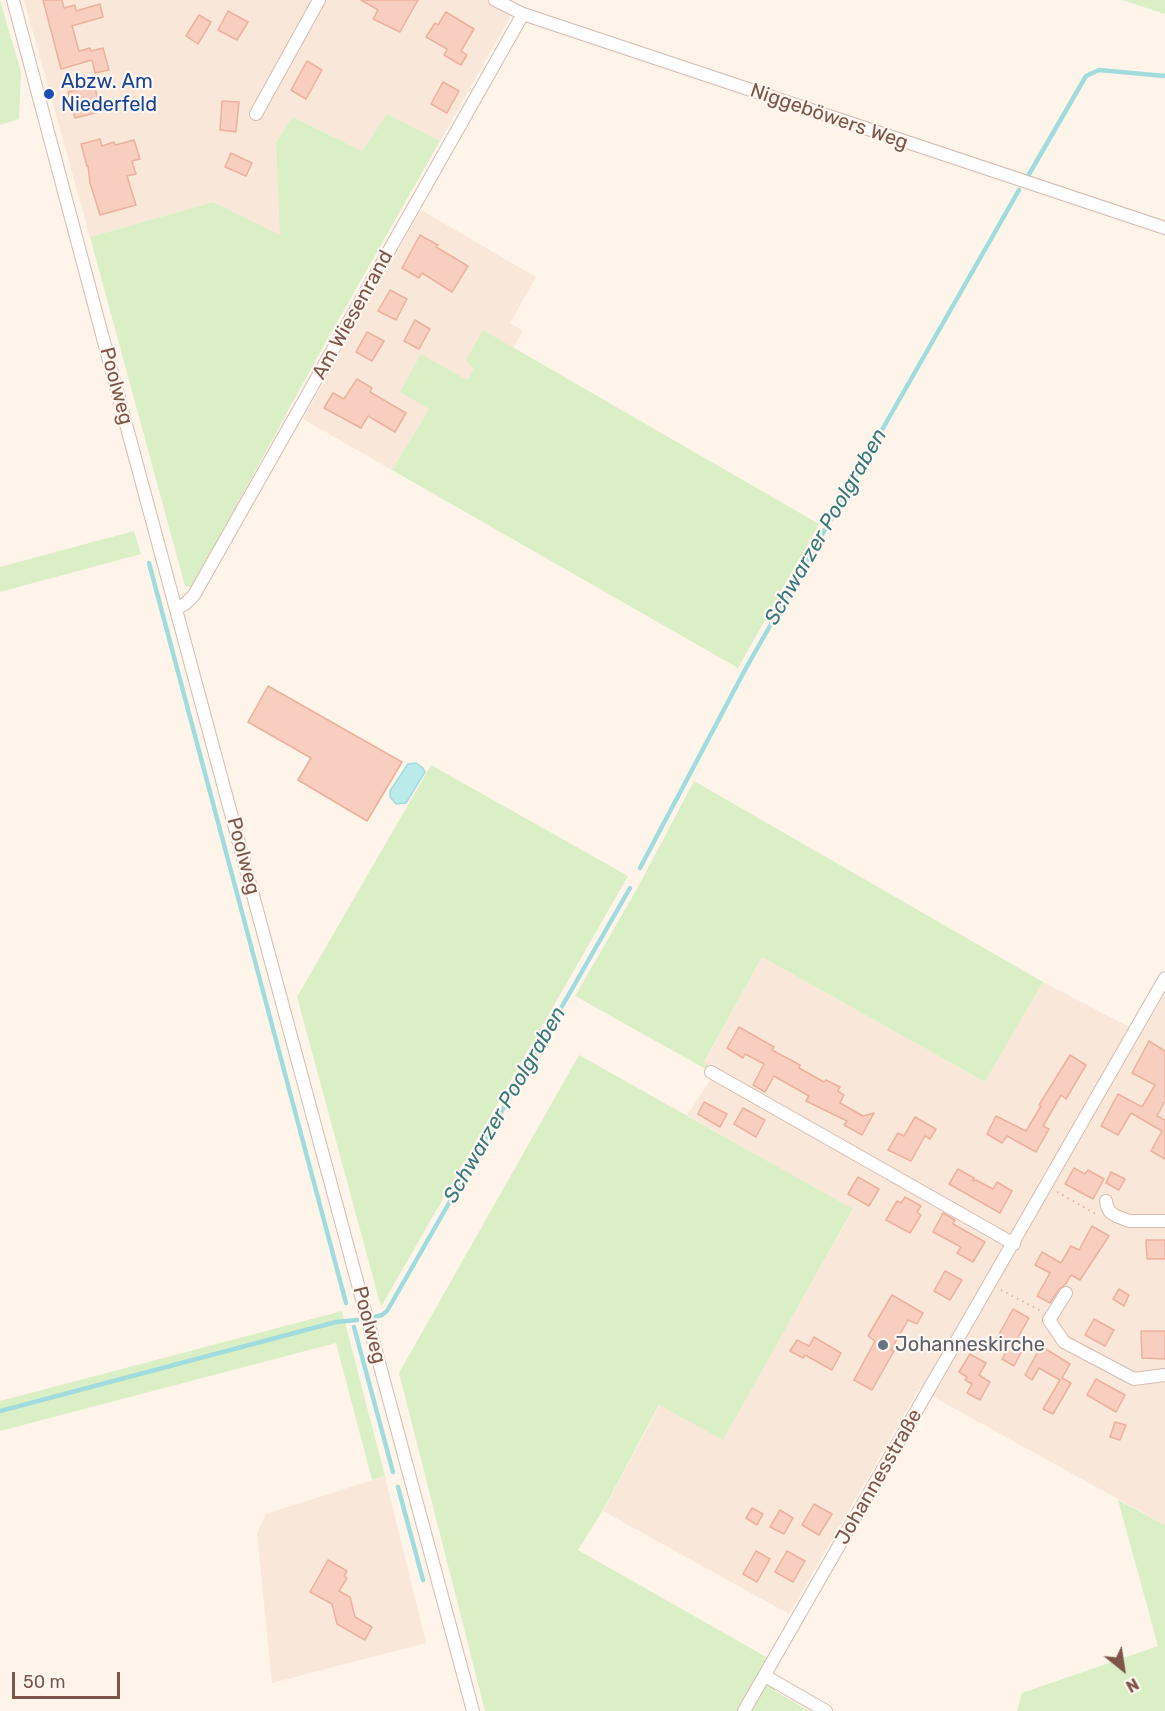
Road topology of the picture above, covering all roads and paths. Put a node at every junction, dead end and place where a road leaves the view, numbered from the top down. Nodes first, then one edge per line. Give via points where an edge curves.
1 (13, 0) edge
2 (320, 0) edge
3 (495, 0) edge
4 (523, 14) junction
5 (256, 114) dead end
6 (1165, 228) edge
7 (176, 609) junction
8 (1165, 978) edge
9 (711, 1072) dead end
10 (1046, 1186) junction
11 (1108, 1206) joint
12 (1165, 1221) edge
13 (1014, 1244) junction
14 (991, 1284) junction
15 (1066, 1293) dead end
16 (1049, 1320) junction
17 (1165, 1375) edge
18 (765, 1676) junction
19 (473, 1711) edge
20 (744, 1711) edge
21 (826, 1711) edge

1 - 7 street, Poolweg
2 - 5 street
3 - 4 street, Niggeböwers Weg
4 - 6 street, Niggeböwers Weg
4 - 7 street, Am Wiesenrand via 194,595
7 - 19 street, Poolweg
8 - 10 street, Johannesstraße
9 - 13 street
10 - 11 path via 1095,1214
10 - 13 street, Johannesstraße
11 - 12 street via 1116,1216 1129,1221
13 - 14 street, Johannesstraße
14 - 16 path via 1046,1313
14 - 18 street, Johannesstraße
15 - 16 street
16 - 17 street via 1064,1342 1134,1379
18 - 20 street, Johannesstraße
18 - 21 street

